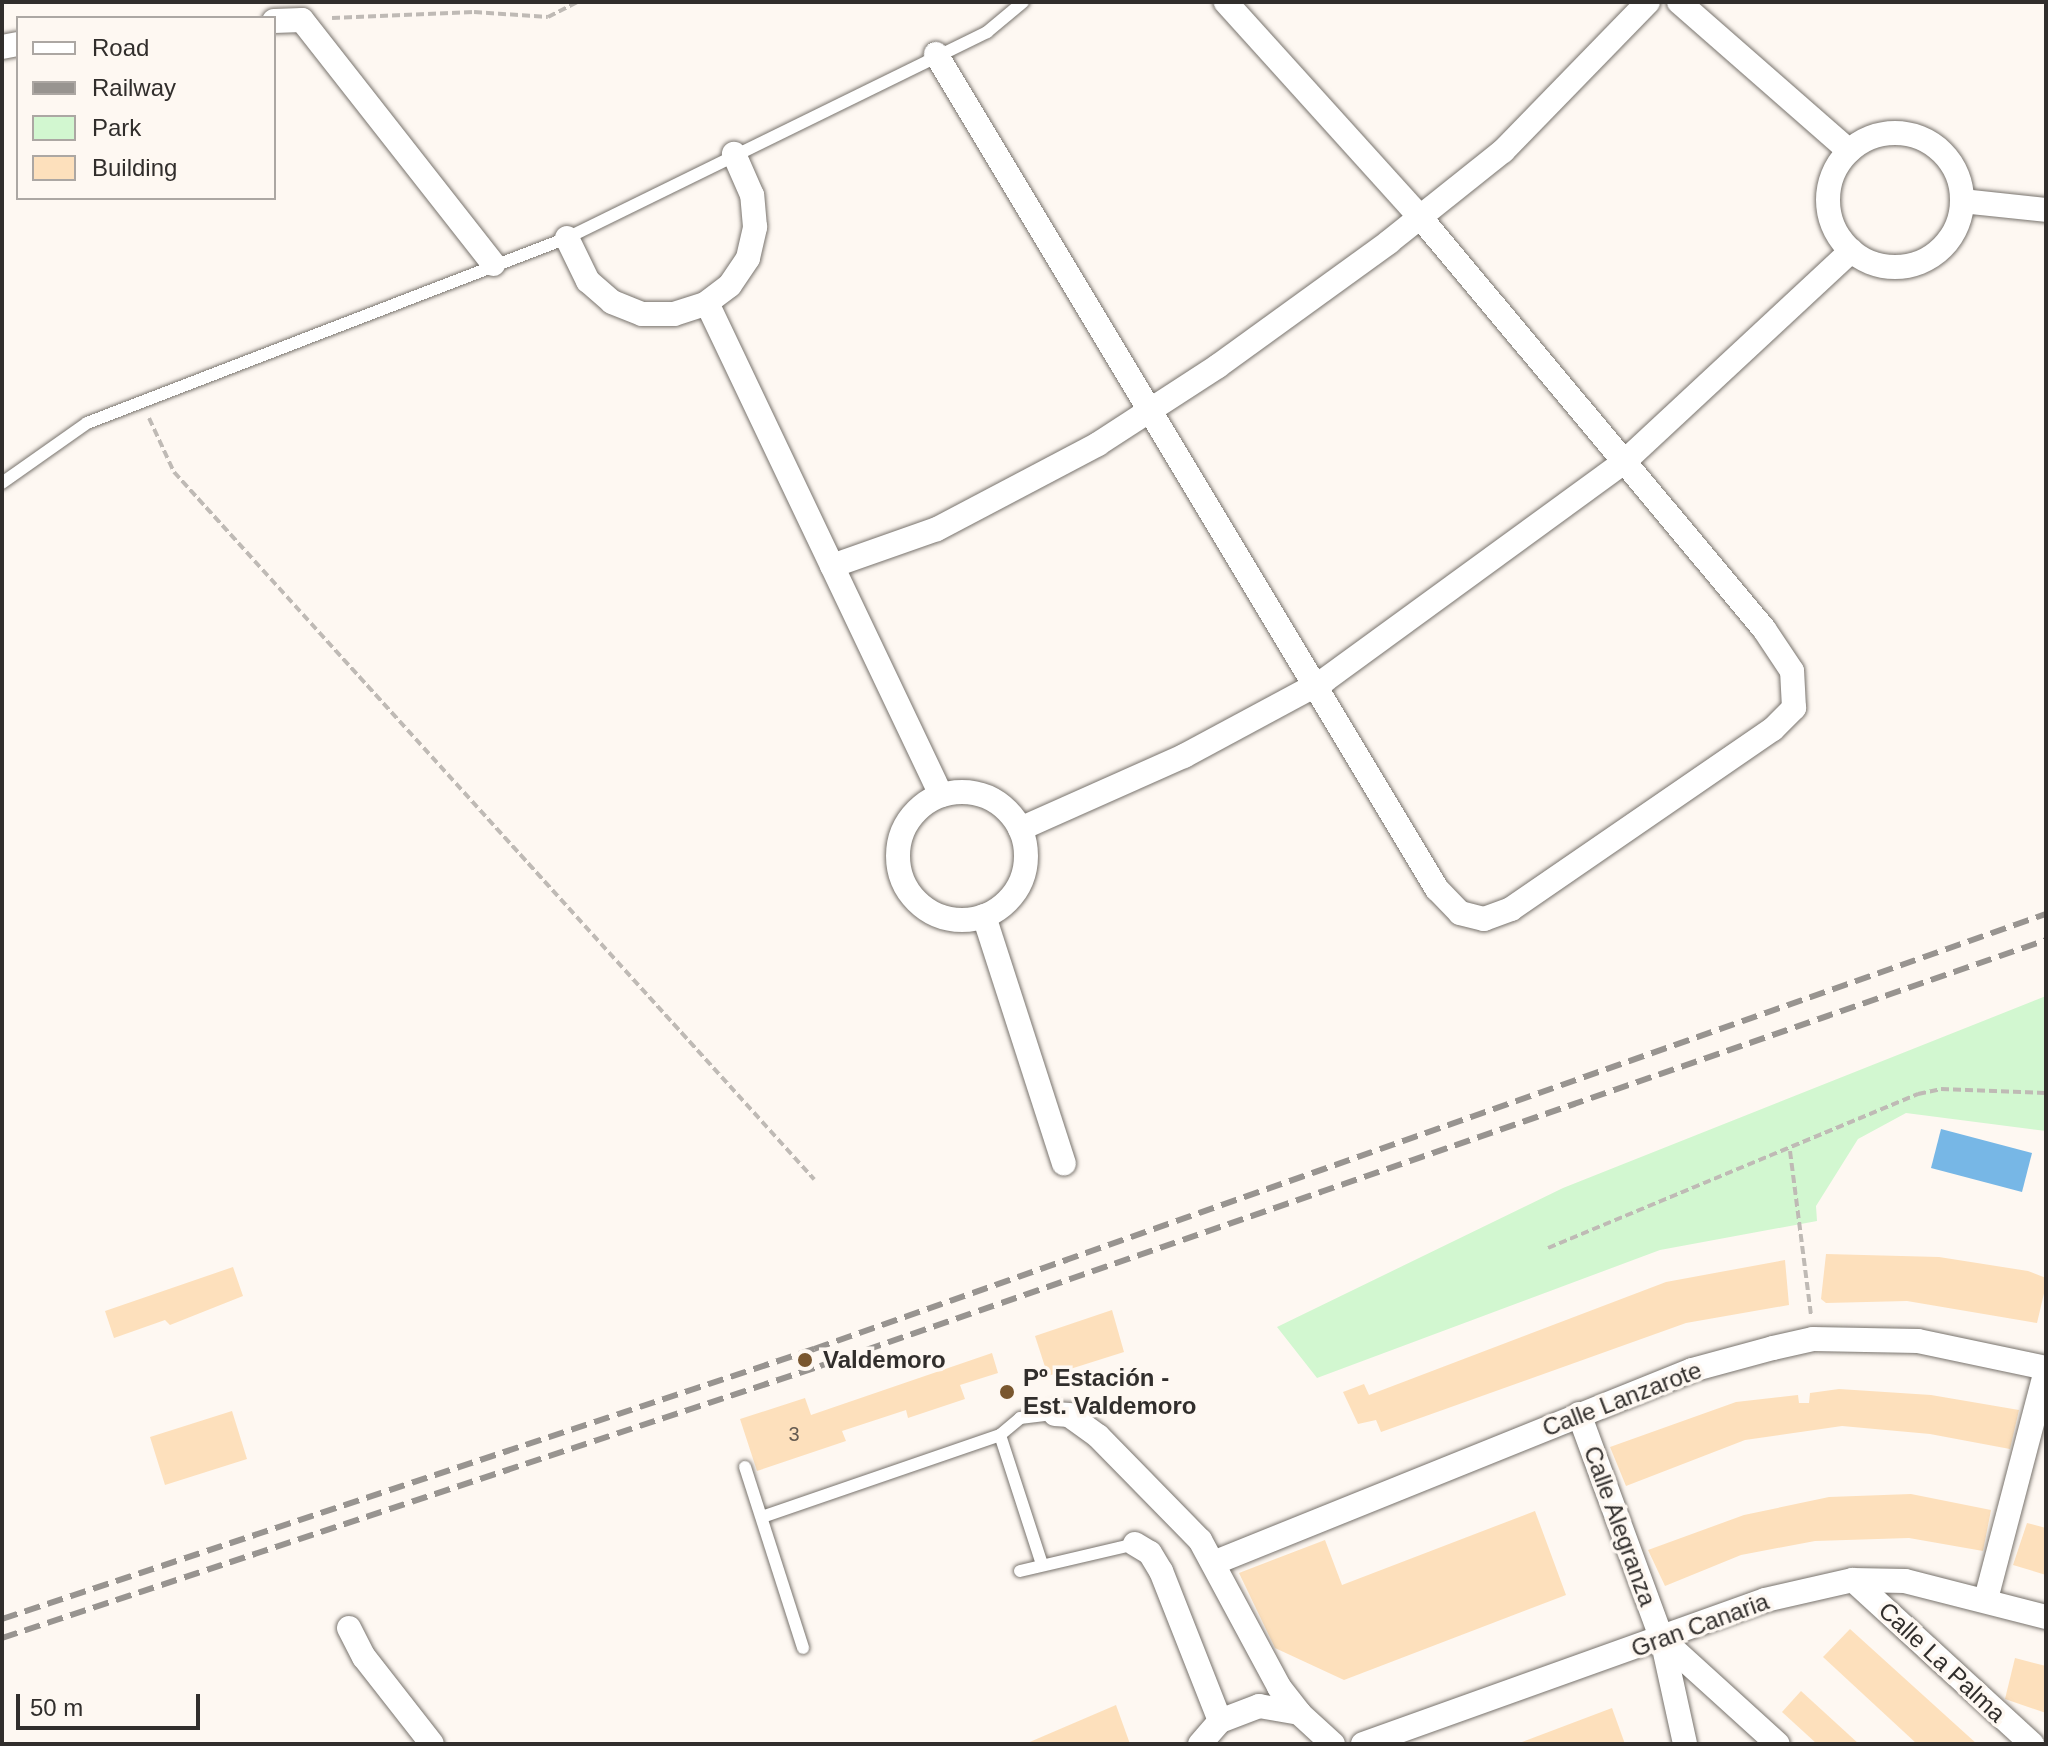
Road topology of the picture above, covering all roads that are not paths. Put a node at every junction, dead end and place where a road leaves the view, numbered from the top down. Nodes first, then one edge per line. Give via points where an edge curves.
1 (1023, 2) edge
2 (1226, 2) edge
3 (1648, 2) edge
4 (1679, 2) edge
5 (276, 21) edge
6 (936, 54) junction
7 (1849, 151) junction
8 (734, 154) junction
9 (1962, 201) junction
10 (2046, 210) edge
11 (1420, 217) junction
12 (567, 238) junction
13 (1851, 251) junction
14 (493, 264) junction
15 (707, 303) junction
16 (1150, 410) junction
17 (1625, 461) junction
18 (2, 483) edge
19 (832, 566) junction
20 (1314, 685) junction
21 (941, 795) junction
22 (1020, 829) junction
23 (984, 916) junction
24 (1064, 1163) dead end
25 (2046, 1369) edge
26 (1055, 1414) joint
27 (1579, 1414) junction
28 (1000, 1435) junction
29 (745, 1467) dead end
30 (762, 1517) junction
31 (1135, 1544) joint
32 (1216, 1562) junction
33 (1042, 1564) junction
34 (1020, 1571) dead end
35 (1853, 1580) junction
36 (1986, 1599) junction
37 (2046, 1617) edge
38 (349, 1628) dead end
39 (1662, 1639) junction
40 (803, 1648) dead end
41 (1299, 1713) junction
42 (1220, 1721) junction
43 (1768, 1741) edge
44 (432, 1744) edge
45 (1200, 1744) edge
46 (1333, 1744) edge
47 (1363, 1744) edge
48 (1685, 1744) edge
49 (2032, 1744) edge

1 - 6 lane via 987,32
2 - 11 street
3 - 11 street via 1503,151
4 - 7 street
5 - 14 street via 302,20
6 - 8 lane
6 - 16 street
7 - 9 street via 1888,133 1932,143 1948,159
7 - 13 street via 1834,170 1828,193 1829,214
8 - 12 lane
8 - 15 street via 752,195 755,227 748,258 730,285
9 - 10 street
9 - 13 street via 1947,242 1911,265 1890,267
11 - 16 street
11 - 17 street
12 - 14 lane
12 - 15 street via 588,281 612,302 642,314 674,314
13 - 17 street
14 - 18 lane via 87,423
15 - 19 street
16 - 19 street via 1098,444 937,529
16 - 20 street
17 - 20 street
17 - 20 street via 1792,671 1794,708 1773,729 1511,909 1484,919 1460,913 1437,889
19 - 21 street
20 - 22 street via 1184,756
21 - 22 street via 983,795 1002,805
21 - 23 street via 909,819 899,838 901,880 929,913 950,920
22 - 23 street via 1026,861 1021,882 1009,901
23 - 24 street
25 - 27 street, Calle Lanzarote via 1918,1341 1813,1339 1692,1370
25 - 36 street
26 - 28 lane via 1020,1418
26 - 32 street via 1079,1421 1141,1474
27 - 32 street, Calle Lanzarote
27 - 39 street, Calle Alegranza
28 - 30 lane
28 - 33 lane
29 - 30 lane
30 - 40 lane
31 - 33 lane
31 - 42 street via 1150,1553 1161,1571
32 - 41 street via 1279,1687
33 - 34 lane
35 - 36 street, Gran Canaria via 1905,1581
35 - 39 street, Gran Canaria via 1765,1600
35 - 49 street, Calle La Palma
36 - 37 street, Gran Canaria
38 - 44 street via 364,1657
39 - 43 street
39 - 47 street, Gran Canaria
39 - 48 street, Calle Alegranza
41 - 42 street via 1259,1706
41 - 46 street
42 - 45 street

